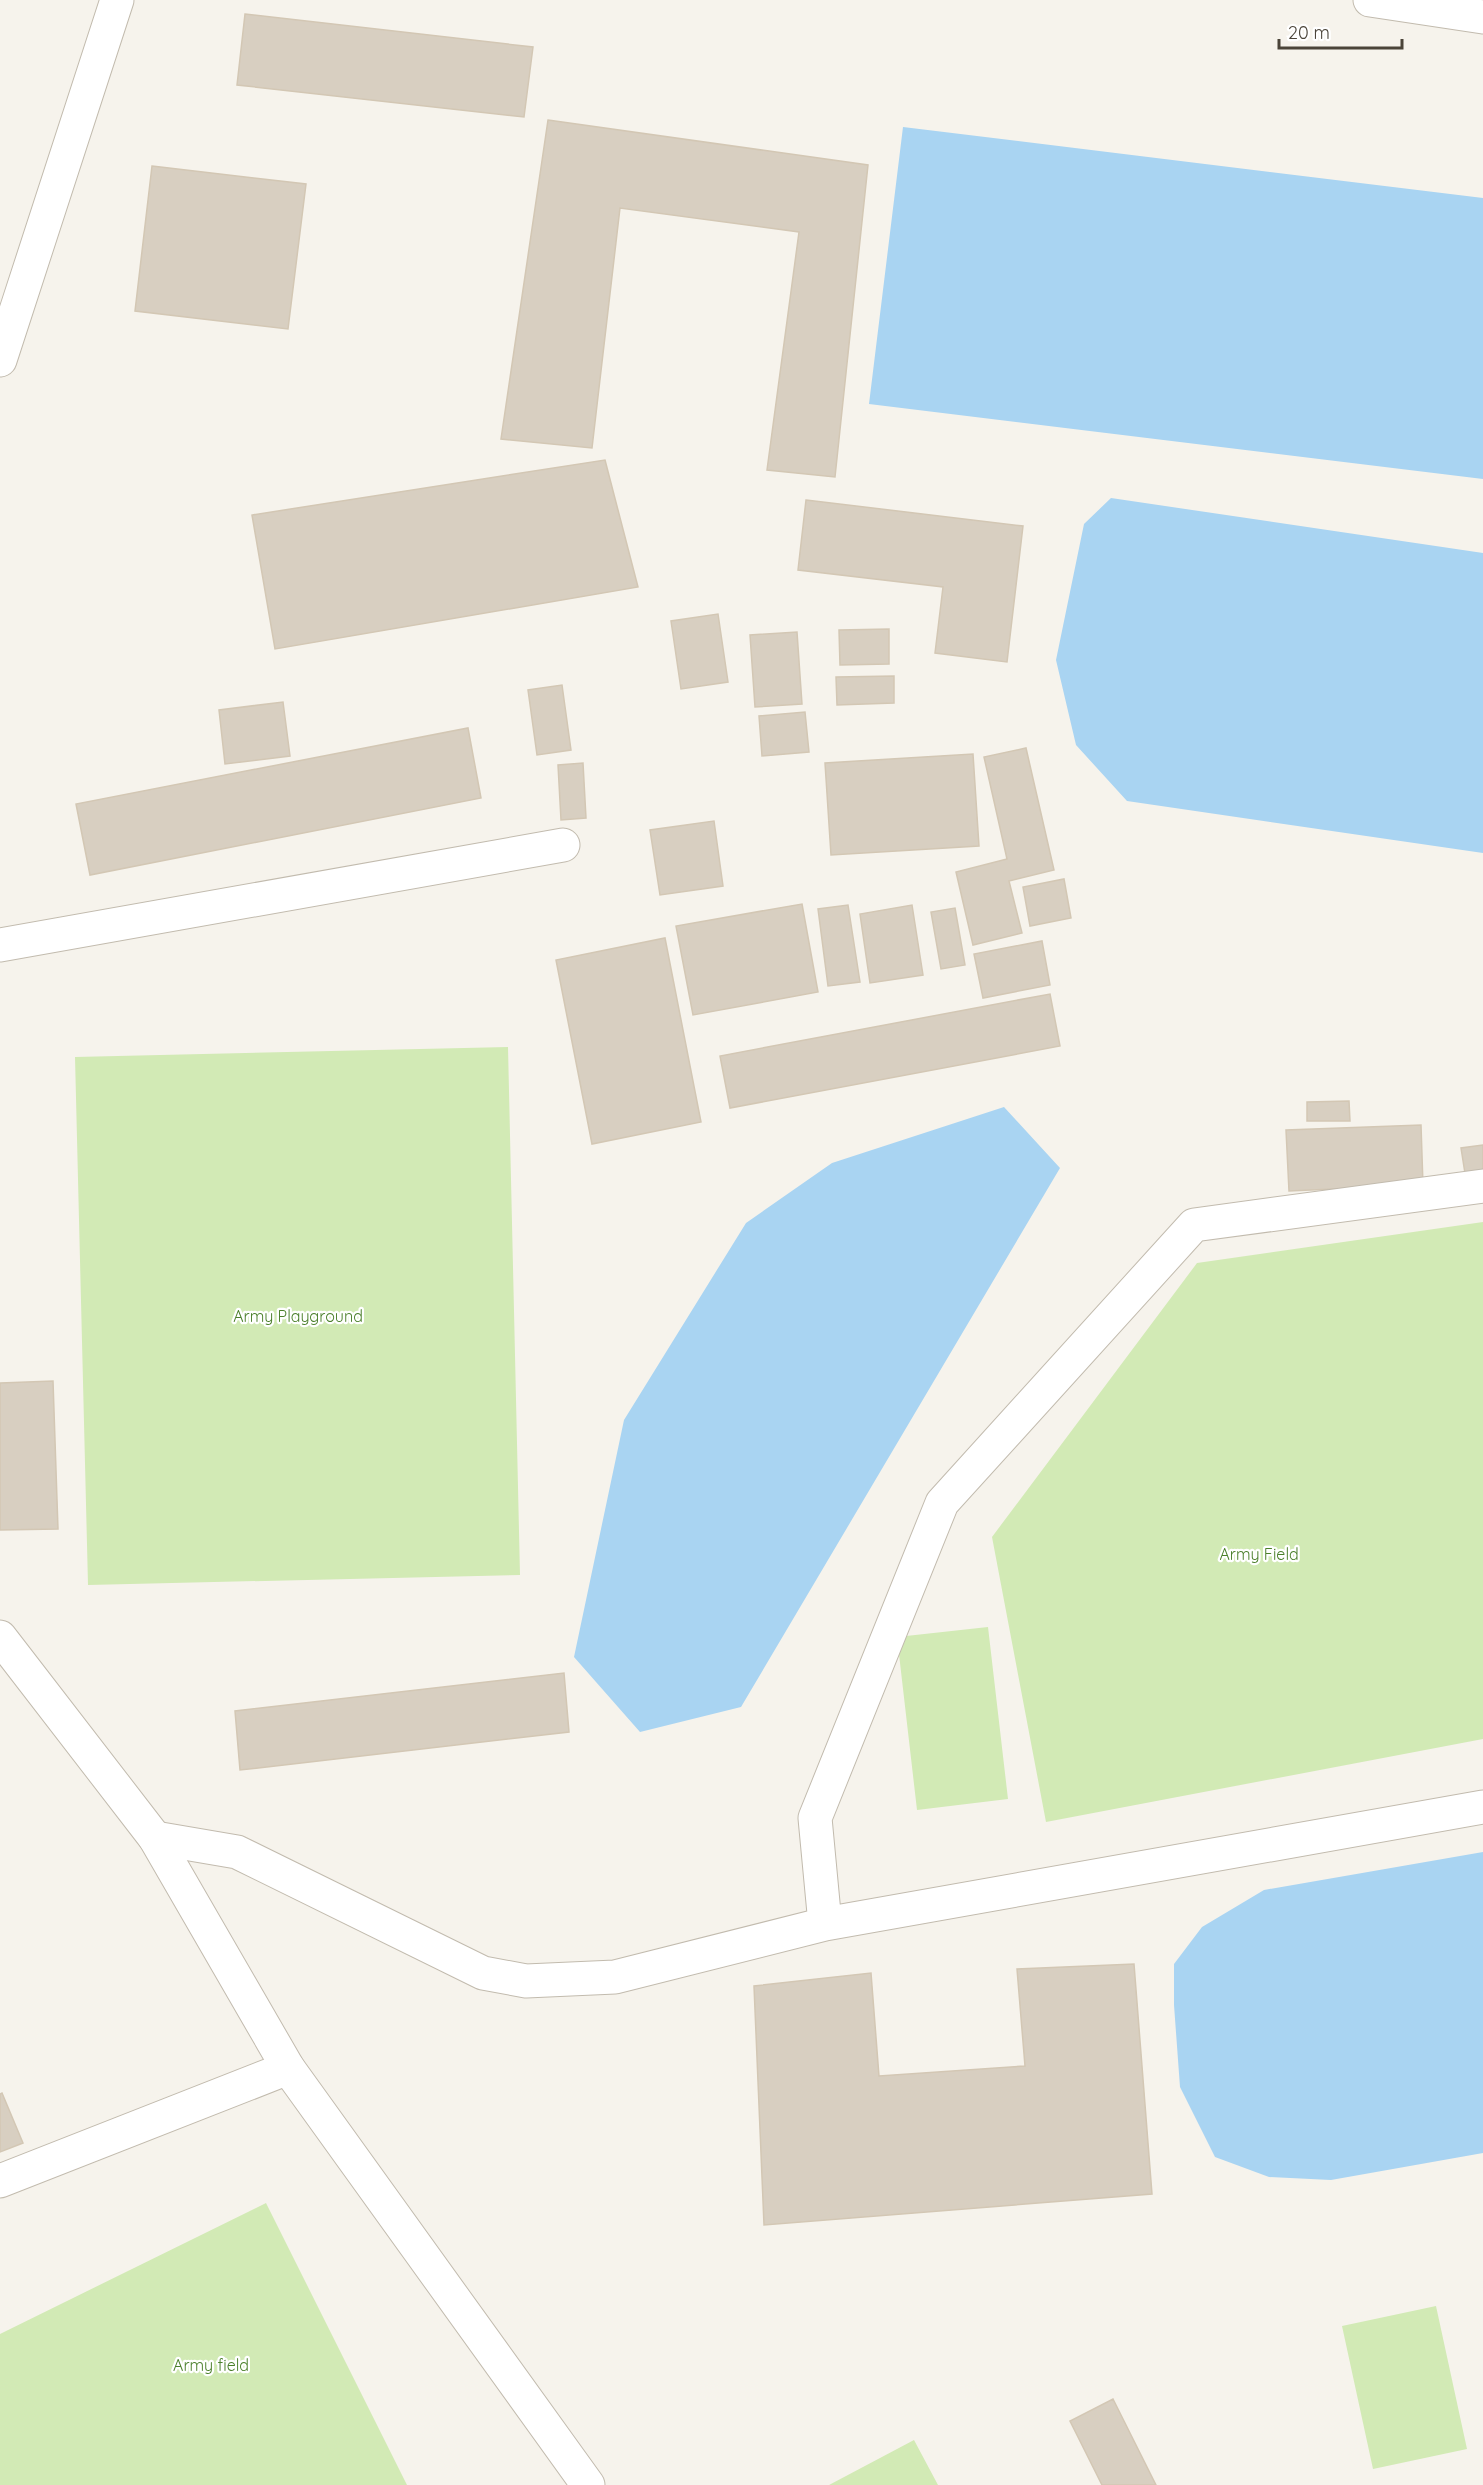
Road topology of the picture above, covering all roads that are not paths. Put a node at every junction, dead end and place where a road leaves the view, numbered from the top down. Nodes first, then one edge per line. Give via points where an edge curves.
1 (116, 0) edge
2 (1370, 0) edge
3 (1483, 17) edge
4 (0, 360) edge
5 (563, 844) dead end
6 (0, 945) edge
7 (1483, 1186) edge
8 (0, 1637) edge
9 (1483, 1807) edge
10 (155, 1838) junction
11 (825, 1924) junction
12 (288, 2068) junction
13 (0, 2181) edge
14 (588, 2485) edge

1 - 4 street
2 - 3 street
5 - 6 street
7 - 11 street via 1194,1225 942,1503 815,1818
8 - 10 street
9 - 11 street
10 - 11 street via 237,1852 483,1973 526,1981 615,1977
10 - 12 street
12 - 13 street
12 - 14 street

